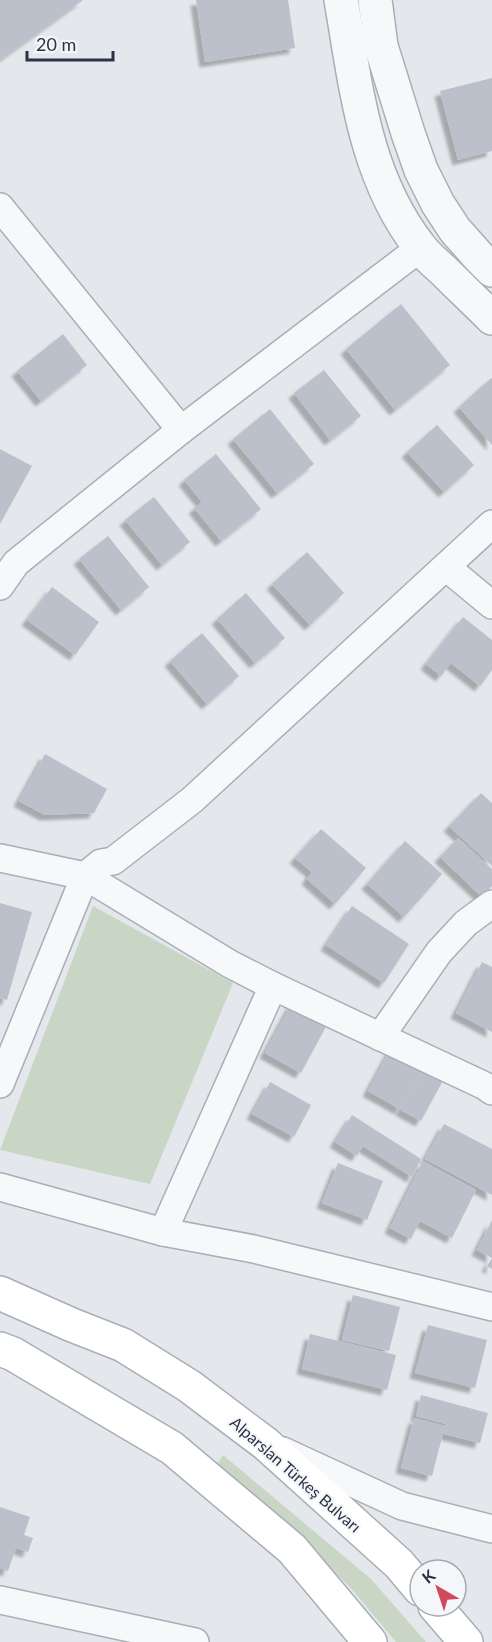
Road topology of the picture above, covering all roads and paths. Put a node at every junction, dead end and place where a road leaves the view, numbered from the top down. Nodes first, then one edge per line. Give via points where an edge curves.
1 (341, 0) edge
2 (375, 0) edge
3 (0, 207) edge
4 (420, 248) junction
5 (492, 270) edge
6 (492, 318) edge
7 (181, 430) junction
8 (492, 524) edge
9 (446, 567) junction
10 (1, 581) edge
11 (492, 604) edge
12 (0, 858) edge
13 (85, 876) junction
14 (492, 904) edge
15 (273, 986) junction
16 (380, 1036) junction
17 (0, 1084) edge
18 (492, 1091) edge
19 (0, 1186) edge
20 (163, 1232) junction
21 (0, 1293) edge
22 (492, 1307) edge
23 (0, 1350) edge
24 (266, 1444) junction
25 (492, 1529) edge
26 (408, 1575) edge
27 (0, 1600) edge
28 (445, 1618) edge
29 (195, 1642) edge
30 (370, 1642) edge
31 (466, 1642) edge

1 - 4 street via 368,142 382,181
2 - 5 street via 381,46 421,170 455,230
3 - 7 street
4 - 6 street
4 - 7 street
7 - 10 street via 16,563
8 - 9 street
9 - 11 street
9 - 13 street via 192,800 113,861 101,863
12 - 13 street
13 - 15 street
13 - 17 street
14 - 16 street via 466,923 439,952
15 - 16 street
15 - 20 street
16 - 18 street
19 - 20 street
20 - 22 street via 254,1249
21 - 24 main road, Alparslan Türkeş Bulvarı via 123,1345 189,1386
23 - 30 main road via 172,1448 292,1549
24 - 25 street via 402,1506
24 - 26 main road, Alparslan Türkeş Bulvarı
27 - 29 street
28 - 31 main road

